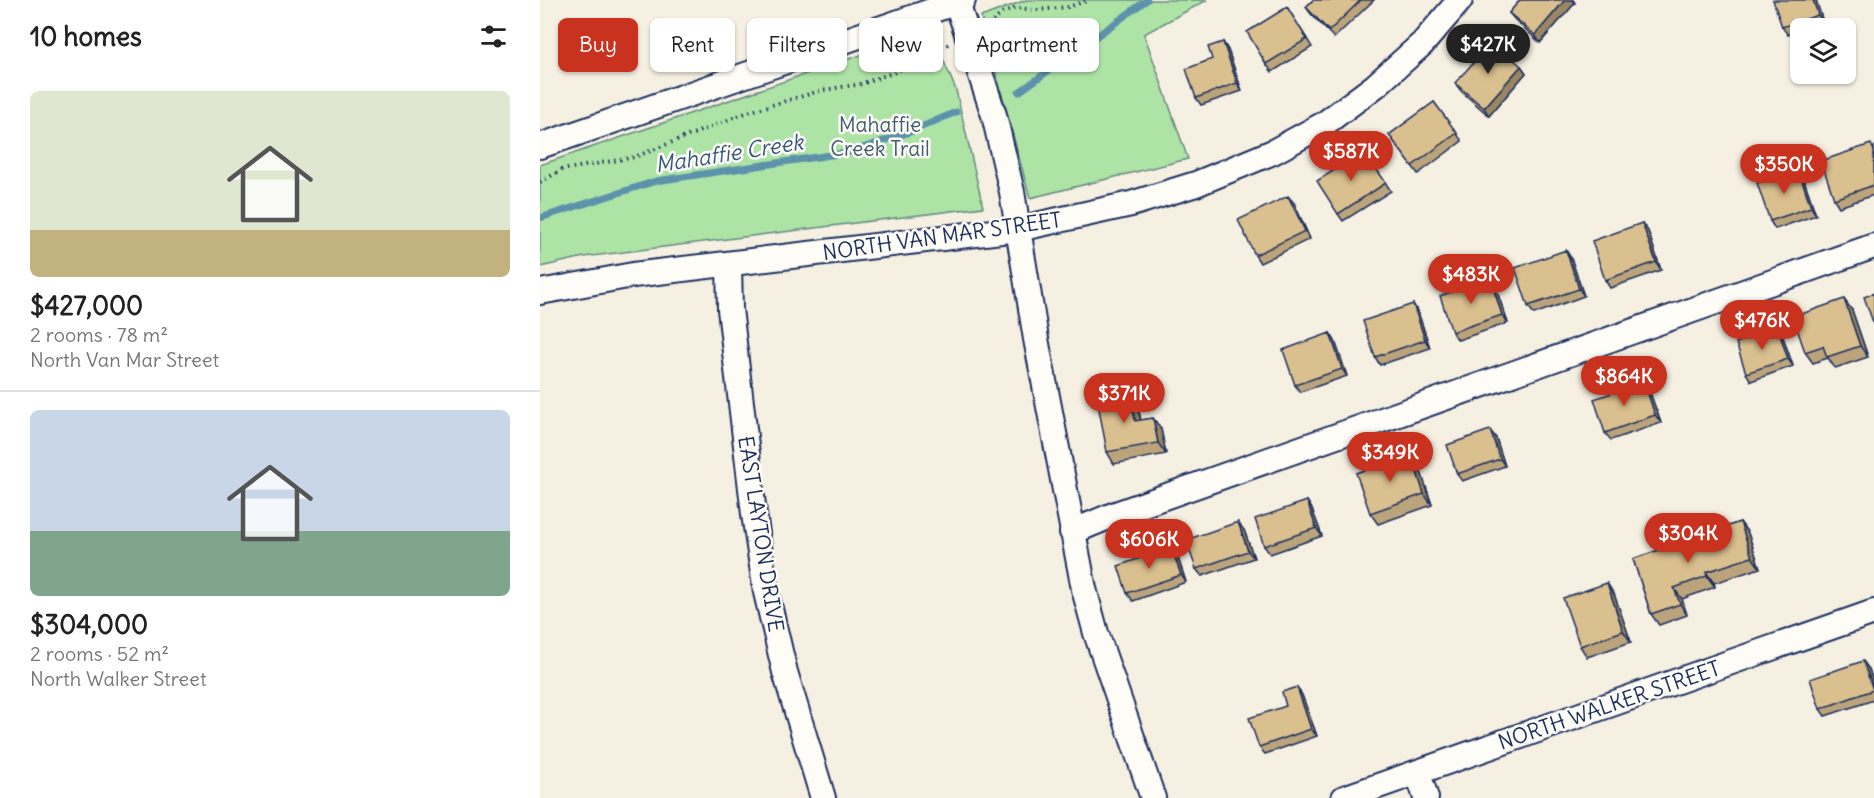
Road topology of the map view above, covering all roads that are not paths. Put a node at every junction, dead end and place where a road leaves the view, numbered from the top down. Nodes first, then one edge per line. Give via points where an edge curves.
1 (1460, 0) edge
2 (959, 1) edge
3 (540, 146) edge
4 (1018, 229) junction
5 (1874, 246) edge
6 (729, 265) junction
7 (540, 292) edge
8 (1072, 532) junction
9 (1874, 612) edge
10 (1418, 773) junction
11 (823, 798) edge
12 (1153, 798) edge
13 (1344, 798) edge
14 (1426, 798) edge

1 - 4 street, NORTH VAN MAR STREET via 1423,43 1375,86 1324,124 1273,152 1153,197
2 - 3 street
2 - 4 street via 994,115
4 - 6 street, NORTH VAN MAR STREET
4 - 8 street
5 - 8 street
6 - 7 street, NORTH VAN MAR STREET via 633,275
6 - 11 street, EAST LAYTON DRIVE via 731,321 766,592 784,672
8 - 12 street via 1096,633
9 - 10 street, NORTH WALKER STREET
10 - 13 street, NORTH WALKER STREET
10 - 14 street

